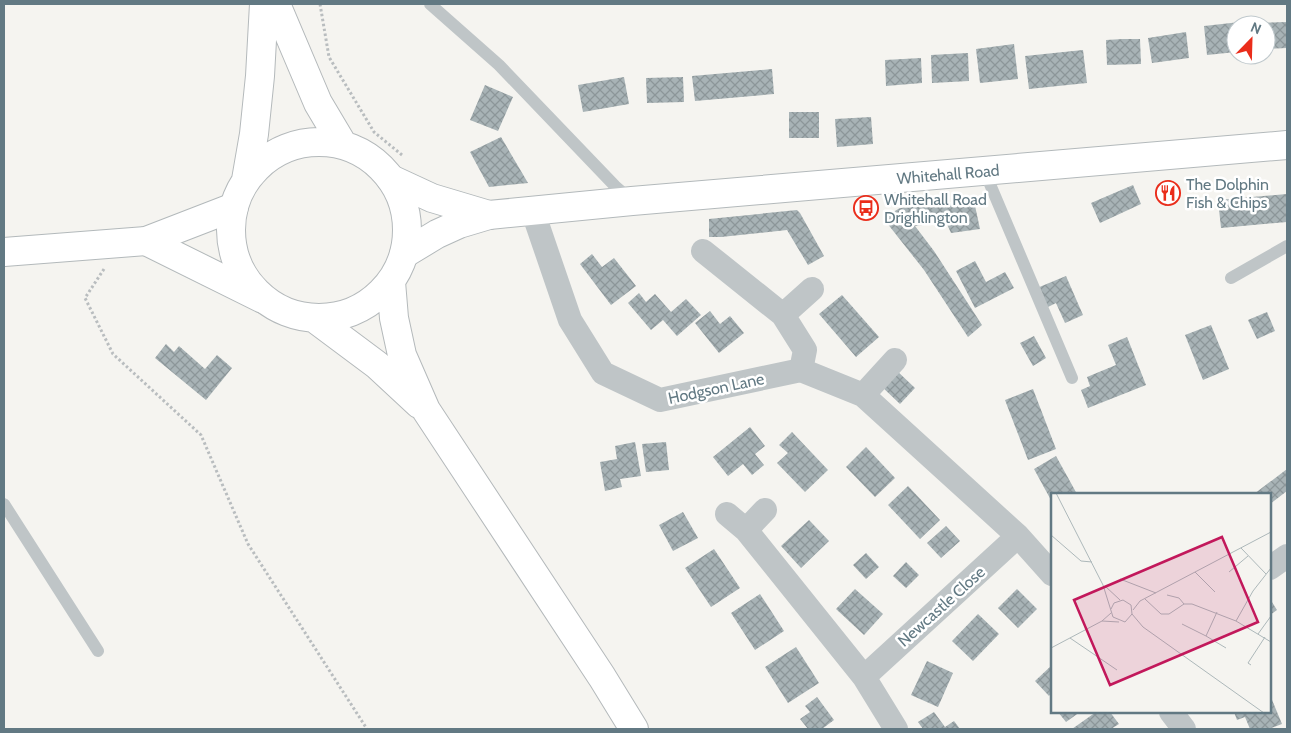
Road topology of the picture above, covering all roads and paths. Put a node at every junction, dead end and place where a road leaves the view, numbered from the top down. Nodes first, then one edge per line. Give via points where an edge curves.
1 (264, 4) edge
2 (276, 4) edge
3 (320, 4) edge
4 (430, 4) edge
5 (343, 145) junction
6 (1287, 145) edge
7 (399, 169) junction
8 (984, 170) junction
9 (246, 180) junction
10 (632, 201) junction
11 (234, 207) junction
12 (534, 212) junction
13 (489, 215) junction
14 (146, 241) junction
15 (1287, 246) edge
16 (703, 251) dead end
17 (4, 252) edge
18 (404, 254) junction
19 (110, 265) dead end
20 (1231, 278) dead end
21 (391, 282) junction
22 (812, 289) dead end
23 (263, 299) junction
24 (783, 315) junction
25 (314, 318) junction
26 (895, 360) dead end
27 (801, 370) junction
28 (1072, 378) dead end
29 (863, 394) junction
30 (426, 410) junction
31 (4, 504) edge
32 (765, 510) dead end
33 (728, 514) dead end
34 (746, 530) junction
35 (1018, 536) junction
36 (1287, 556) edge
37 (1271, 567) edge
38 (1051, 573) edge
39 (98, 651) dead end
40 (864, 677) junction
41 (1172, 713) edge
42 (367, 729) edge
43 (634, 729) edge
44 (896, 729) edge
45 (1184, 729) edge

1 - 9 main road via 260,76
2 - 5 main road via 318,103
3 - 7 path via 329,57
4 - 10 lane via 499,65
5 - 7 main road via 379,165
5 - 9 main road via 316,142 289,147 265,160
6 - 8 main road, Whitehall Road
7 - 13 main road, Whitehall Road via 432,198
7 - 18 main road via 399,194 405,210 407,232
8 - 10 main road, Whitehall Road
8 - 28 lane
9 - 11 main road
10 - 12 main road, Whitehall Road
11 - 14 main road
11 - 23 main road via 230,227 232,248 238,267
12 - 13 main road, Whitehall Road
12 - 27 street, Hodgson Lane via 570,320 603,373 660,400
13 - 18 main road, Whitehall Road via 437,234
14 - 17 main road
14 - 23 main road
15 - 20 lane
16 - 24 street
18 - 21 main road
19 - 42 path via 84,298 114,354 201,435 248,544
21 - 25 main road via 376,298 357,310 336,317
21 - 30 main road via 402,355
22 - 24 street
23 - 25 main road via 287,312
24 - 27 street via 805,350
25 - 30 main road via 377,365
26 - 29 street
27 - 29 street
29 - 35 street
30 - 43 main road
31 - 39 lane
32 - 34 street
33 - 34 street
34 - 40 street
35 - 38 street
35 - 40 street, Newcastle Close
36 - 37 street
40 - 44 street
41 - 45 street

